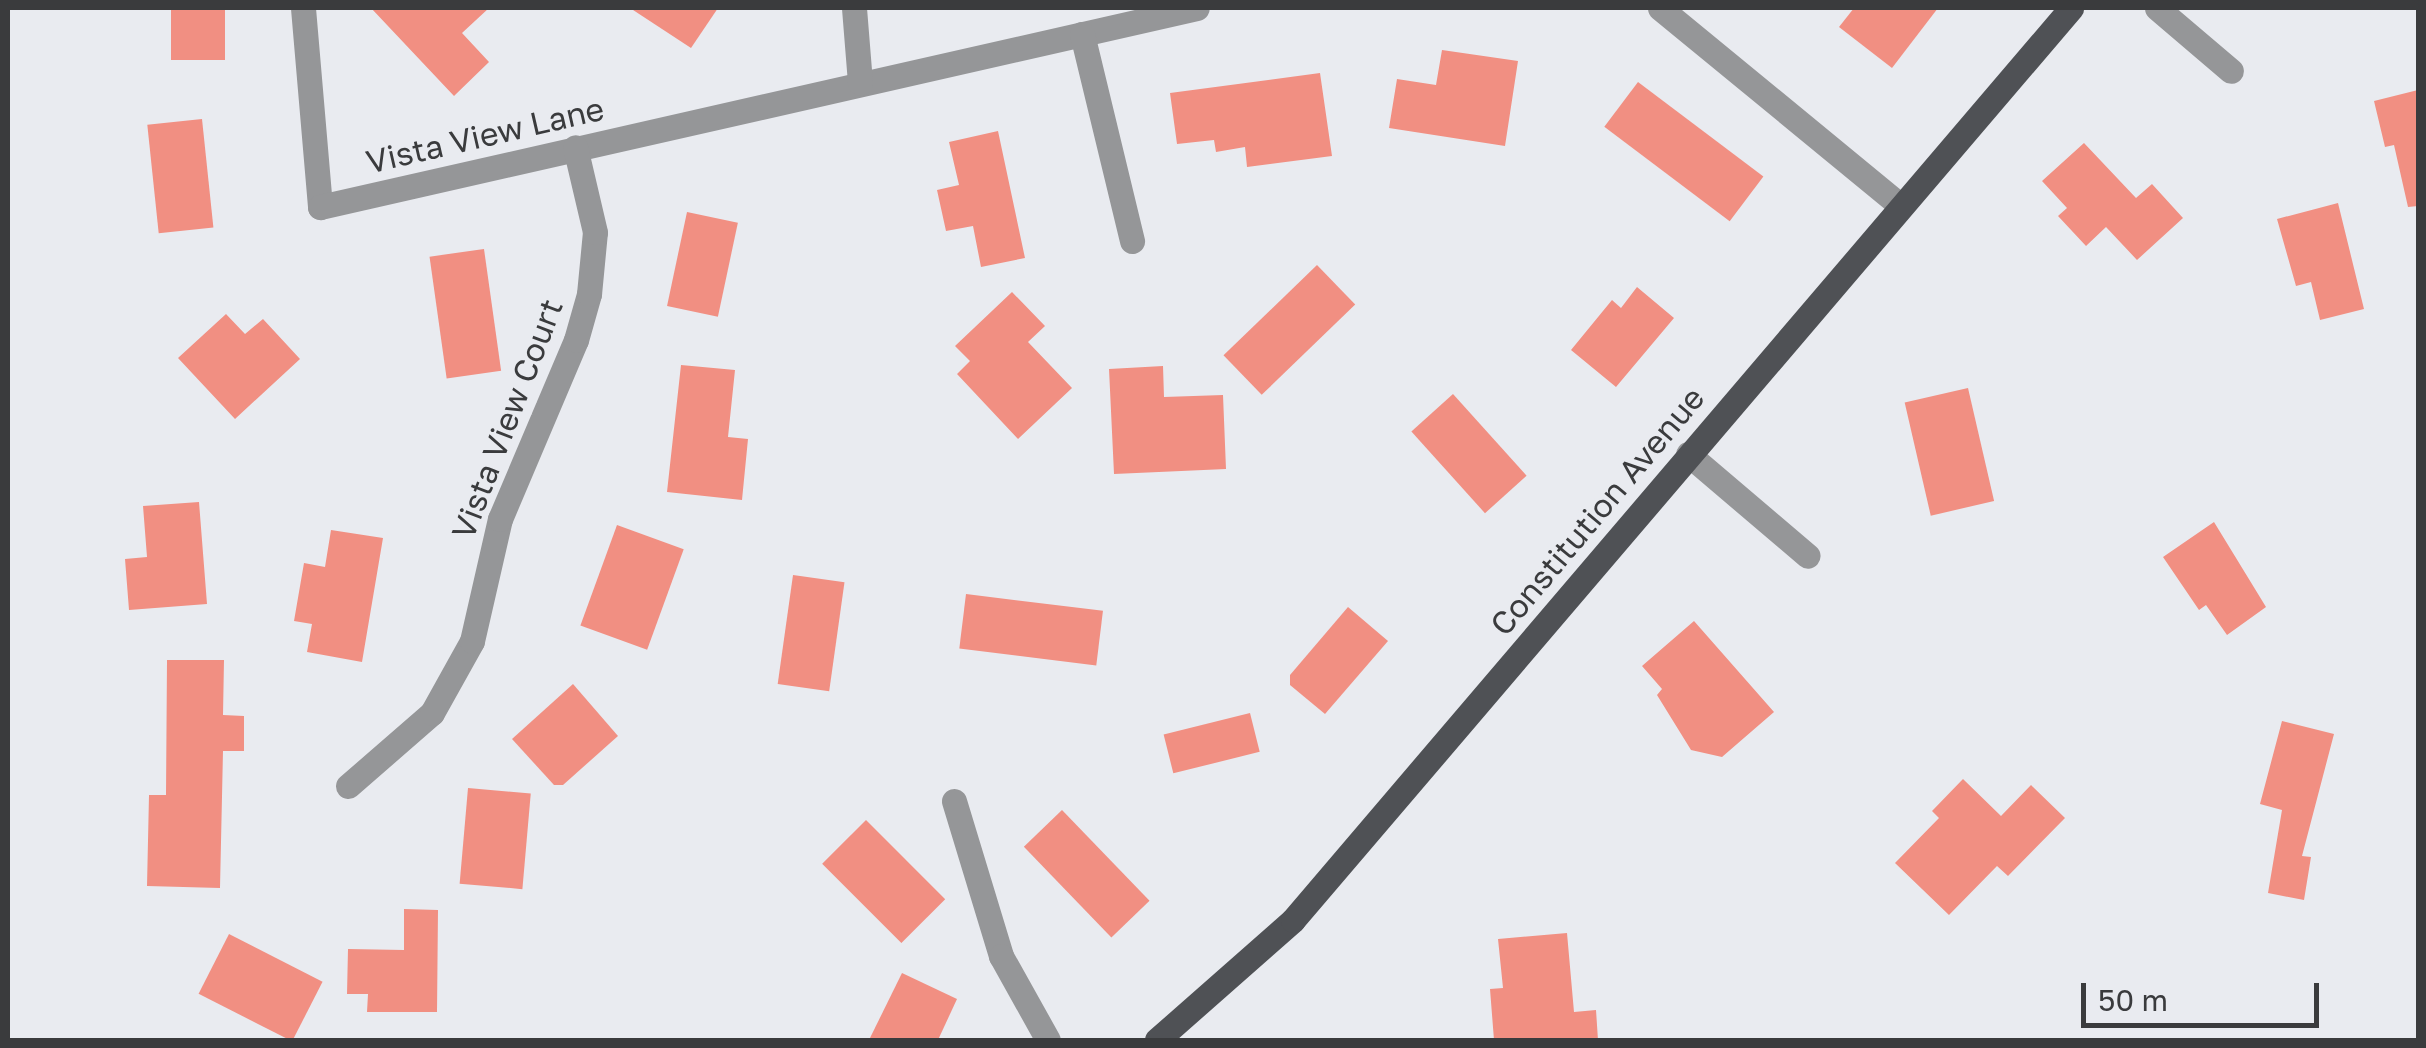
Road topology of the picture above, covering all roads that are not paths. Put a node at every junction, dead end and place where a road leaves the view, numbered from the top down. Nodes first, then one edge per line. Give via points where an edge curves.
1 (303, 8) edge
2 (854, 8) edge
3 (1197, 8) edge
4 (1660, 8) edge
5 (2071, 8) edge
6 (2157, 8) edge
7 (1082, 34) junction
8 (2231, 71) dead end
9 (860, 83) junction
10 (575, 147) junction
11 (1901, 206) junction
12 (1132, 241) dead end
13 (1688, 454) junction
14 (1808, 556) dead end
15 (348, 786) dead end
16 (954, 802) dead end
17 (1048, 1040) edge
18 (1156, 1040) edge

1 - 10 street, Vista View Lane via 320,206
2 - 9 street
3 - 7 street, Vista View Lane
4 - 11 street
5 - 11 main road, Constitution Avenue
6 - 8 street
7 - 9 street, Vista View Lane
7 - 12 street
9 - 10 street, Vista View Lane
10 - 15 street, Vista View Court via 595,232 588,294 576,340 500,519 472,641 432,713
11 - 13 main road, Constitution Avenue
13 - 14 street
13 - 18 main road, Constitution Avenue via 1293,920
16 - 17 street via 1001,956

